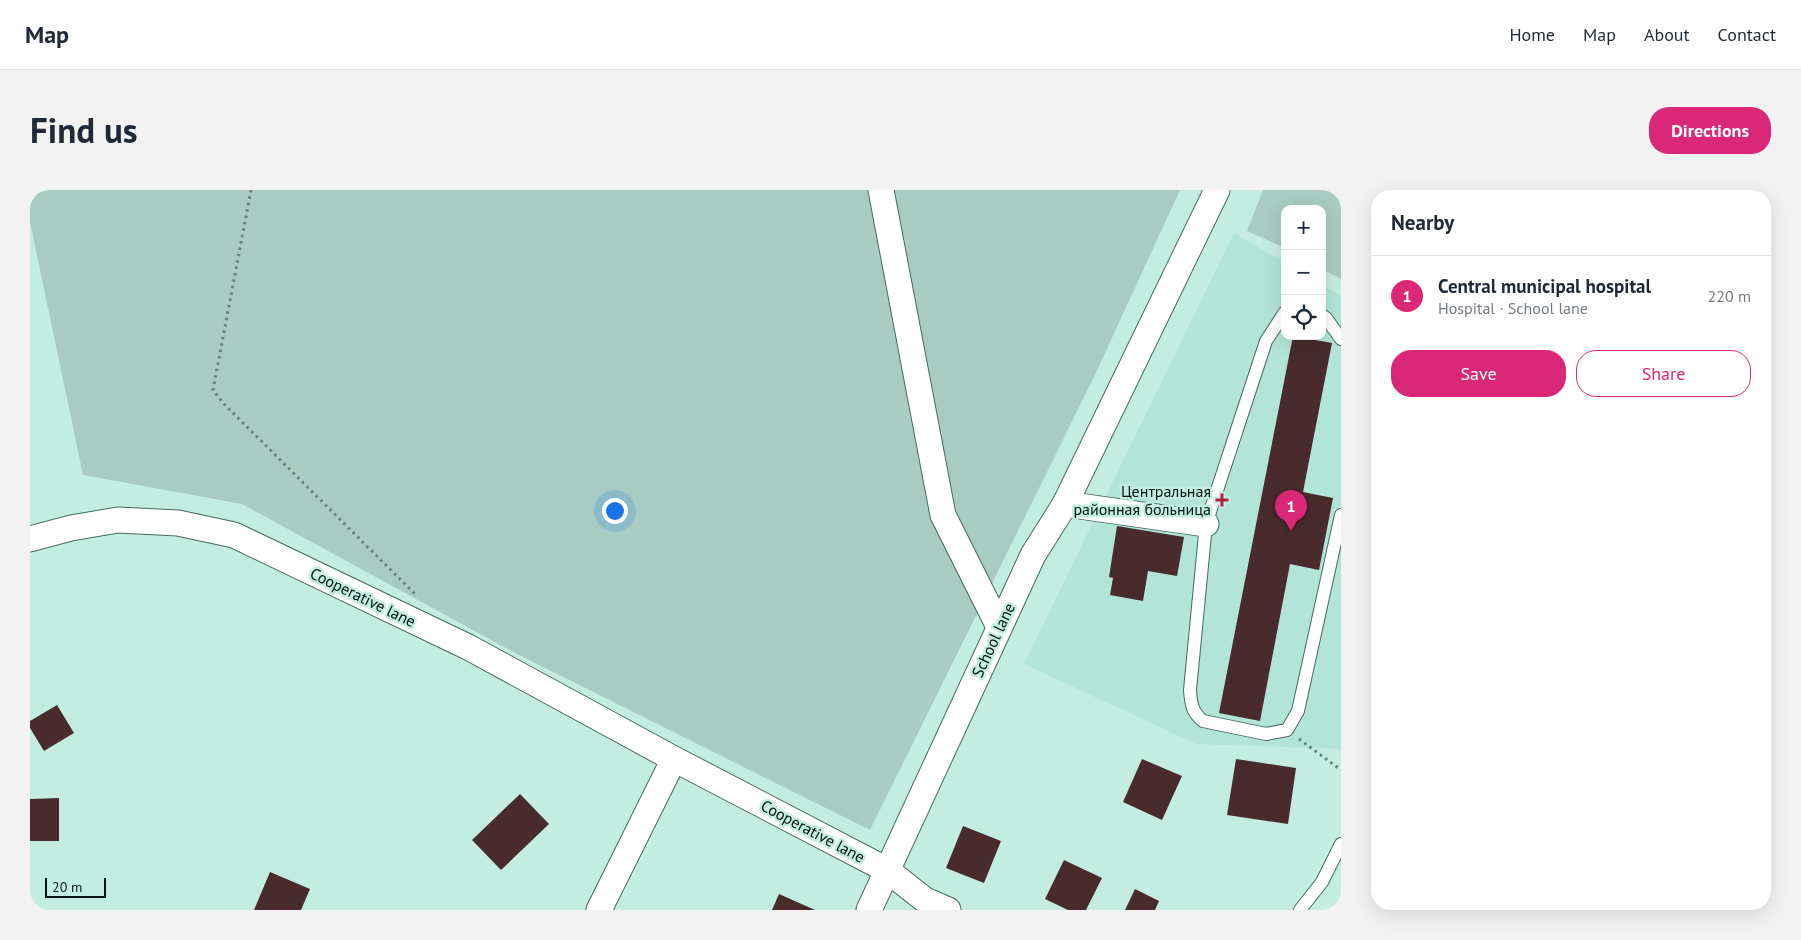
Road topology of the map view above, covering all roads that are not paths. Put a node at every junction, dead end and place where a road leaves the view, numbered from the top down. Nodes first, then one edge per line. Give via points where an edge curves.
1 (881, 190) edge
2 (1217, 190) edge
3 (1281, 318) edge
4 (1326, 320) edge
5 (1341, 339) edge
6 (1065, 504) junction
7 (1341, 514) edge
8 (1206, 524) junction
9 (30, 539) edge
10 (999, 627) junction
11 (674, 759) junction
12 (1341, 844) edge
13 (887, 870) junction
14 (599, 910) edge
15 (869, 910) edge
16 (948, 910) edge
17 (1300, 910) edge

1 - 10 street via 942,515
2 - 6 street, School lane
3 - 8 lane via 1266,341
4 - 5 lane
6 - 8 street
6 - 10 street, School lane via 1033,555
7 - 8 lane via 1298,711 1287,730 1266,734 1203,721 1191,707
9 - 11 street, Cooperative lane via 118,520 178,523 234,535 468,647
10 - 13 street, School lane
11 - 13 street, Cooperative lane
11 - 14 street
12 - 17 lane via 1322,882
13 - 15 street, School lane
13 - 16 street, Cooperative lane via 925,900

